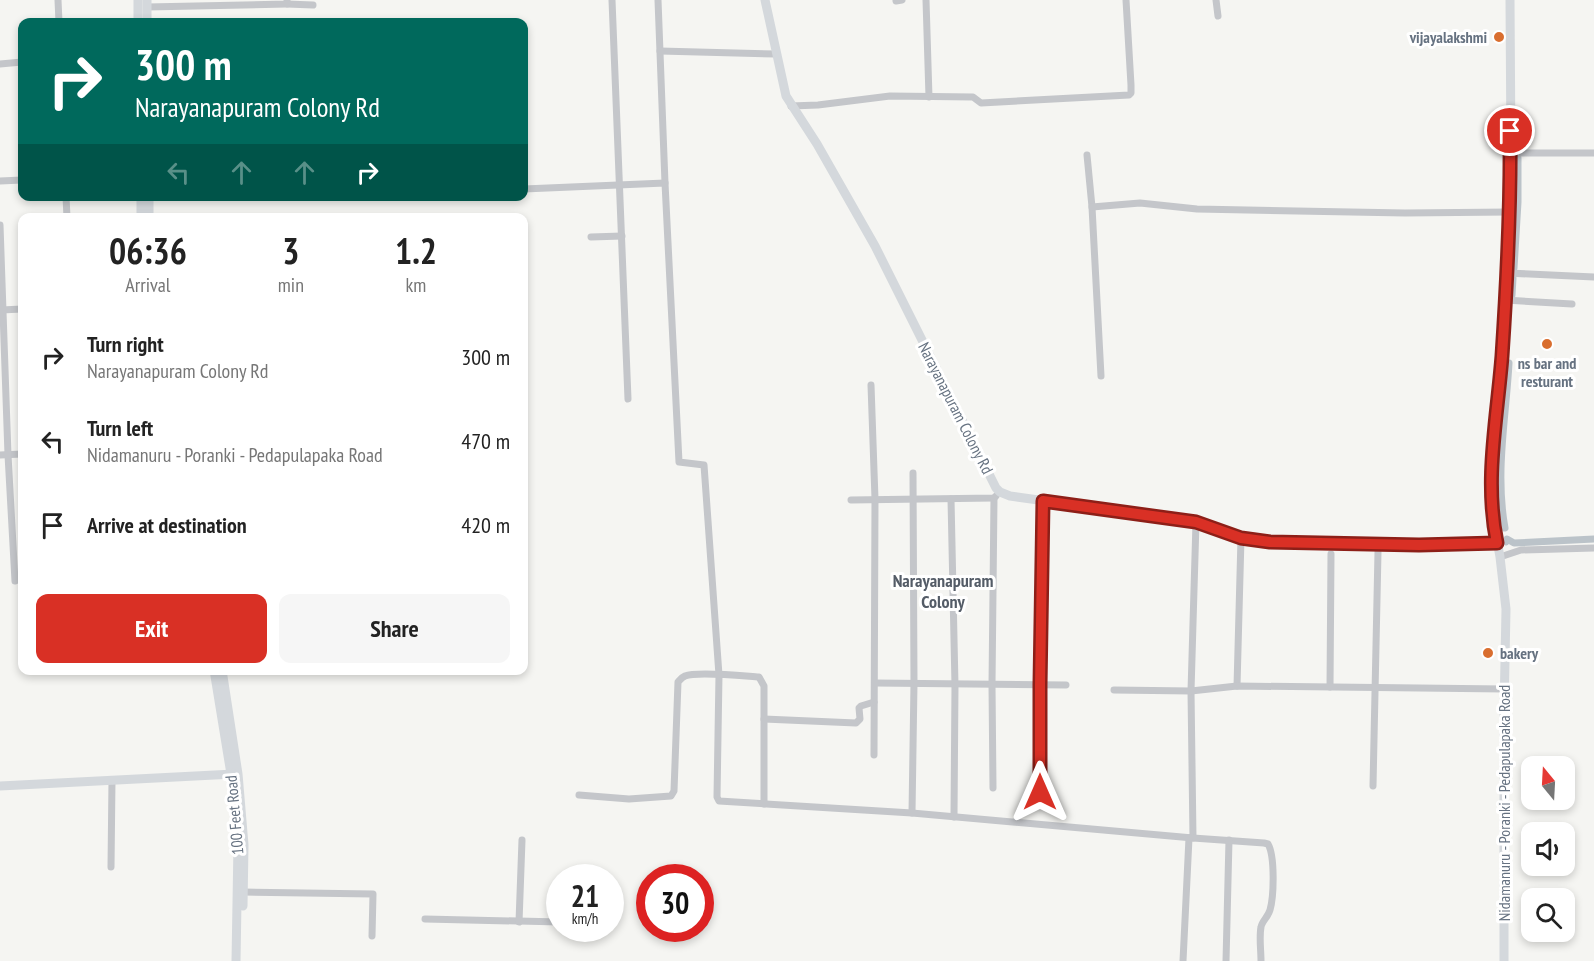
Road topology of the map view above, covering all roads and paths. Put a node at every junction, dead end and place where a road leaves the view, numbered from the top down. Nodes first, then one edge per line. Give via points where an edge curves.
1 (58, 0) edge
2 (138, 0) edge
3 (612, 0) edge
4 (658, 0) edge
5 (765, 0) edge
6 (926, 0) edge
7 (1126, 0) edge
8 (1216, 0) edge
9 (1510, 0) edge
10 (239, 2) edge
11 (287, 2) edge
12 (196, 3) edge
13 (147, 4) edge
14 (313, 5) dead end
15 (1218, 16) dead end
16 (59, 18) edge
17 (138, 18) edge
18 (660, 51) junction
19 (776, 54) junction
20 (18, 62) edge
21 (0, 63) edge
22 (929, 97) junction
23 (791, 106) junction
24 (1511, 153) junction
25 (1594, 153) edge
26 (1087, 155) dead end
27 (18, 180) edge
28 (0, 181) edge
29 (665, 183) junction
30 (620, 185) junction
31 (528, 189) edge
32 (1092, 207) junction
33 (1509, 212) junction
34 (0, 225) edge
35 (622, 236) junction
36 (591, 237) dead end
37 (1507, 273) junction
38 (1594, 277) edge
39 (1505, 300) junction
40 (1572, 304) dead end
41 (18, 309) edge
42 (2, 310) edge
43 (1101, 376) dead end
44 (871, 385) dead end
45 (628, 399) dead end
46 (4, 455) edge
47 (913, 473) dead end
48 (997, 495) junction
49 (912, 498) junction
50 (875, 499) junction
51 (951, 499) junction
52 (851, 500) dead end
53 (1043, 501) junction
54 (1196, 522) junction
55 (1241, 538) junction
56 (1497, 543) junction
57 (1594, 548) edge
58 (1378, 552) dead end
59 (1331, 554) dead end
60 (1500, 557) junction
61 (15, 581) dead end
62 (215, 675) edge
63 (223, 675) edge
64 (719, 675) junction
65 (875, 683) junction
66 (914, 683) junction
67 (955, 684) junction
68 (992, 685) junction
69 (1040, 685) junction
70 (1066, 686) dead end
71 (1237, 686) junction
72 (1330, 687) junction
73 (1376, 687) junction
74 (1504, 689) junction
75 (1114, 690) dead end
76 (1191, 691) junction
77 (874, 702) junction
78 (764, 719) junction
79 (874, 755) dead end
80 (235, 774) junction
81 (112, 780) junction
82 (0, 786) edge
83 (1372, 786) dead end
84 (993, 788) dead end
85 (1040, 792) dead end
86 (579, 795) dead end
87 (764, 804) junction
88 (912, 813) junction
89 (954, 817) junction
90 (1191, 838) junction
91 (522, 840) dead end
92 (1229, 840) junction
93 (111, 867) dead end
94 (243, 892) junction
95 (425, 919) dead end
96 (519, 922) junction
97 (546, 922) edge
98 (372, 936) dead end
99 (236, 961) edge
100 (242, 961) edge
101 (1183, 961) edge
102 (1226, 961) edge
103 (1261, 961) edge
104 (1504, 961) edge

1 - 16 street
2 - 17 street
3 - 30 street
4 - 18 street
5 - 19 street, Narayanapuram Colony Rd
6 - 22 street
7 - 22 street via 1130,95 981,104 973,97
8 - 15 street
9 - 24 street, Nidamanuru - Poranki - Pedapulapaka Road
10 - 11 street
10 - 12 street
11 - 14 street
12 - 13 street
18 - 19 street
18 - 29 street
19 - 23 street, Narayanapuram Colony Rd
20 - 21 street
22 - 23 street via 890,96
23 - 48 street, Narayanapuram Colony Rd via 875,246
24 - 25 street
24 - 33 street, Nidamanuru - Poranki - Pedapulapaka Road
26 - 32 street
27 - 28 street
29 - 30 street
29 - 64 street via 679,462 704,465
30 - 31 street
30 - 35 street
32 - 33 street via 1140,203 1208,209
32 - 43 street
33 - 37 street, Nidamanuru - Poranki - Pedapulapaka Road
34 - 42 street
35 - 36 street
35 - 45 street
37 - 38 street
37 - 39 street, Nidamanuru - Poranki - Pedapulapaka Road
39 - 40 street
39 - 56 street, Nidamanuru - Poranki - Pedapulapaka Road via 1491,461 1491,507
41 - 42 street
42 - 46 street
44 - 50 street
46 - 61 street
47 - 49 street
48 - 51 street
48 - 53 street, Narayanapuram Colony Rd
48 - 68 street
49 - 50 street
49 - 51 street
49 - 66 street
50 - 52 street
50 - 65 street
51 - 67 street
53 - 54 street, Narayanapuram Colony Rd
53 - 69 street
54 - 55 street, Narayanapuram Colony Rd
54 - 76 street
55 - 56 street, Narayanapuram Colony Rd via 1419,545
55 - 71 street
56 - 60 street, Nidamanuru - Poranki - Pedapulapaka Road
57 - 60 street via 1521,550
58 - 73 street
59 - 72 street
60 - 74 street, Nidamanuru - Poranki - Pedapulapaka Road via 1506,609
62 - 80 street, 100 Feet Road
63 - 80 street, 100 Feet Road
64 - 78 street via 759,677 764,686
64 - 86 street via 690,675 678,682 671,796 629,799
64 - 87 street via 717,798
65 - 66 street
65 - 77 street
66 - 67 street
66 - 88 street
67 - 68 street
67 - 89 street
68 - 69 street
68 - 84 street
69 - 70 street
69 - 85 street
71 - 72 street
71 - 76 street
72 - 73 street
73 - 74 street
73 - 83 street
74 - 104 street, Nidamanuru - Poranki - Pedapulapaka Road
75 - 76 street
76 - 90 street
77 - 78 street via 861,706 856,723
77 - 79 street
78 - 87 street
80 - 81 street
80 - 94 street, 100 Feet Road via 244,845
80 - 99 street, 100 Feet Road
81 - 82 street
81 - 93 street
87 - 88 street
88 - 89 street
89 - 90 street
90 - 92 street
90 - 101 street
91 - 96 street
92 - 102 street
92 - 103 street via 1268,844 1273,857 1270,910 1261,925
94 - 98 street via 373,894
94 - 100 street, 100 Feet Road
95 - 96 street
96 - 97 street

